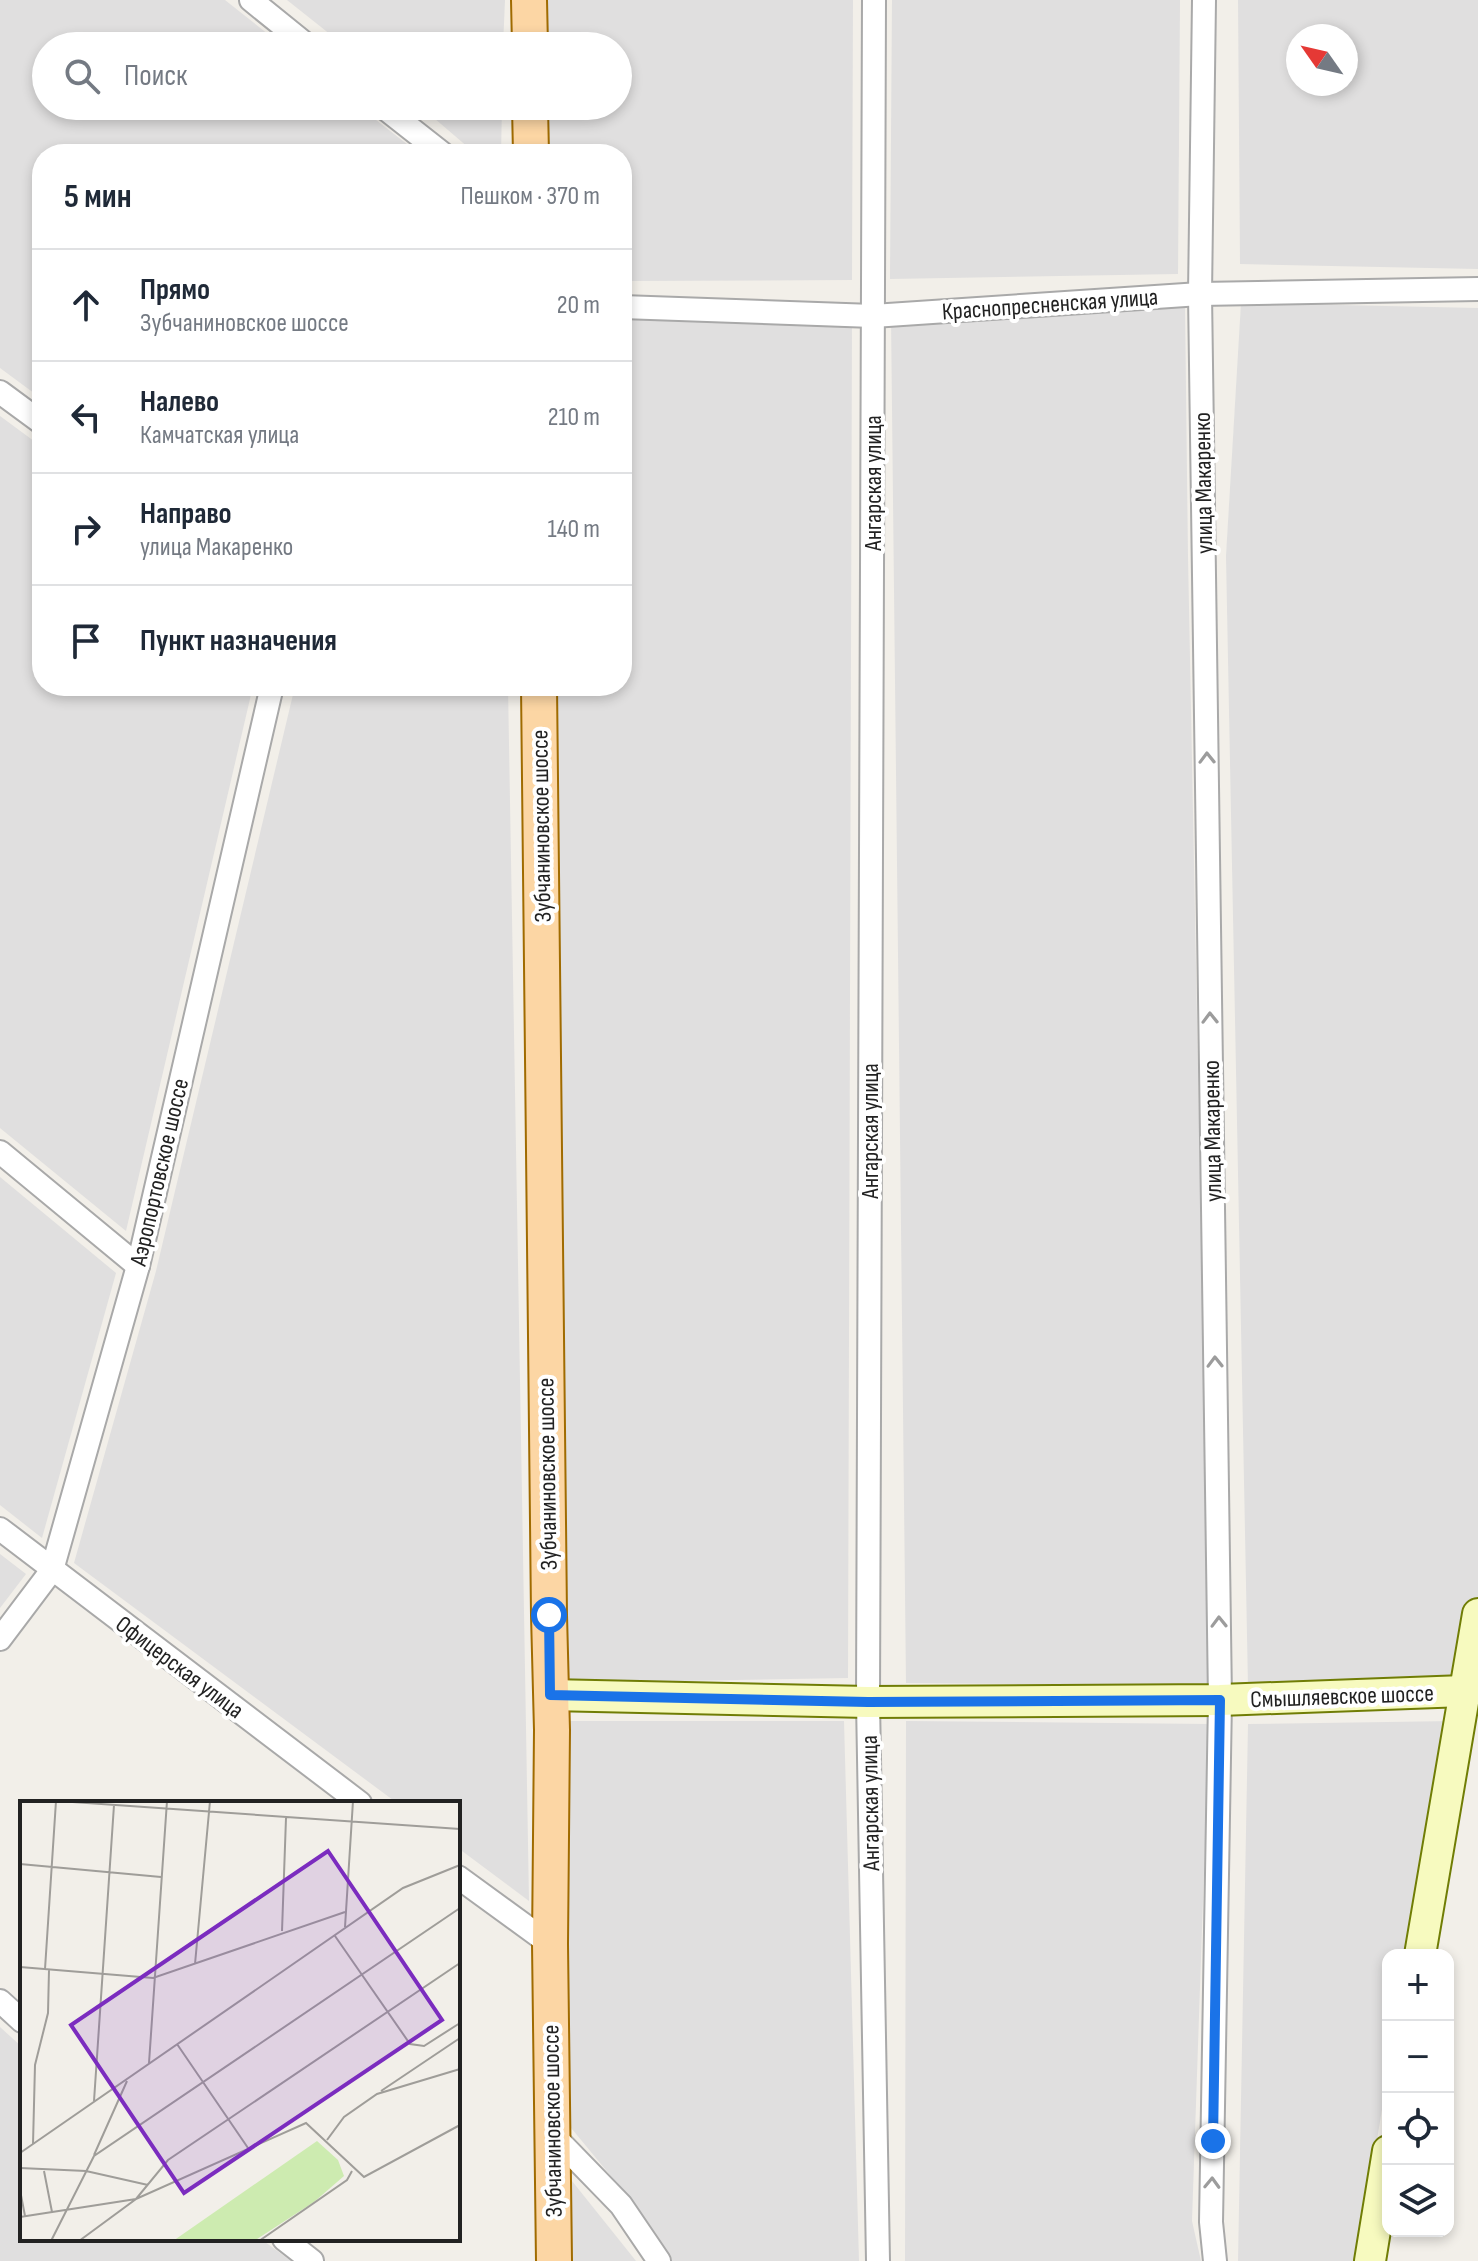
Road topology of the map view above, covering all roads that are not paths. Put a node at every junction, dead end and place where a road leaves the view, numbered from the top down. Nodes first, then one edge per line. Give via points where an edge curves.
1 (251, 0) edge
2 (529, 0) edge
3 (874, 0) edge
4 (1204, 0) edge
5 (291, 32) edge
6 (530, 32) edge
7 (398, 120) edge
8 (530, 120) edge
9 (426, 144) edge
10 (531, 144) edge
11 (1478, 289) edge
12 (1200, 294) junction
13 (632, 307) edge
14 (873, 316) junction
15 (0, 392) edge
16 (32, 416) edge
17 (270, 696) edge
18 (539, 696) edge
19 (0, 1152) edge
20 (138, 1266) junction
21 (0, 1529) edge
22 (52, 1570) junction
23 (1478, 1614) edge
24 (0, 1639) edge
25 (1464, 1691) junction
26 (550, 1695) junction
27 (1220, 1700) junction
28 (868, 1702) junction
29 (357, 1801) edge
30 (460, 1878) edge
31 (550, 1944) junction
32 (1421, 1949) edge
33 (0, 2001) edge
34 (20, 2019) edge
35 (552, 2134) junction
36 (1386, 2165) edge
37 (287, 2241) edge
38 (312, 2261) edge
39 (554, 2261) edge
40 (659, 2261) edge
41 (878, 2261) edge
42 (1215, 2261) edge
43 (1370, 2261) edge

1 - 5 street
2 - 6 main road
3 - 14 street, Ангарская улица
4 - 12 street, улица Макаренко
7 - 9 street
8 - 10 main road
11 - 12 street, Краснопресненская улица
12 - 14 street, Краснопресненская улица
27 -> 12 street, улица Макаренко
13 - 14 street, Краснопресненская улица
14 - 28 street, Ангарская улица
15 - 16 street
17 - 20 street, Аэропортовское шоссе
18 - 26 main road, Зубчаниновское шоссе
19 - 20 street
20 - 22 street, Аэропортовское шоссе
21 - 22 street, Офицерская улица
22 - 24 street, Аэропортовское шоссе
22 - 29 street, Офицерская улица
23 - 25 street, Смышляевское шоссе
25 - 27 street, Смышляевское шоссе
25 - 32 street, Смышляевское шоссе
26 - 28 street, Смышляевское шоссе
26 - 31 main road, Зубчаниновское шоссе
27 - 28 street, Смышляевское шоссе
42 -> 27 street, улица Макаренко via 1211,2222
28 - 41 street, Ангарская улица
30 - 31 street
31 - 35 main road, Зубчаниновское шоссе
33 - 34 street
35 - 39 main road, Зубчаниновское шоссе
35 - 40 street via 621,2205
36 - 43 street
37 - 38 street

